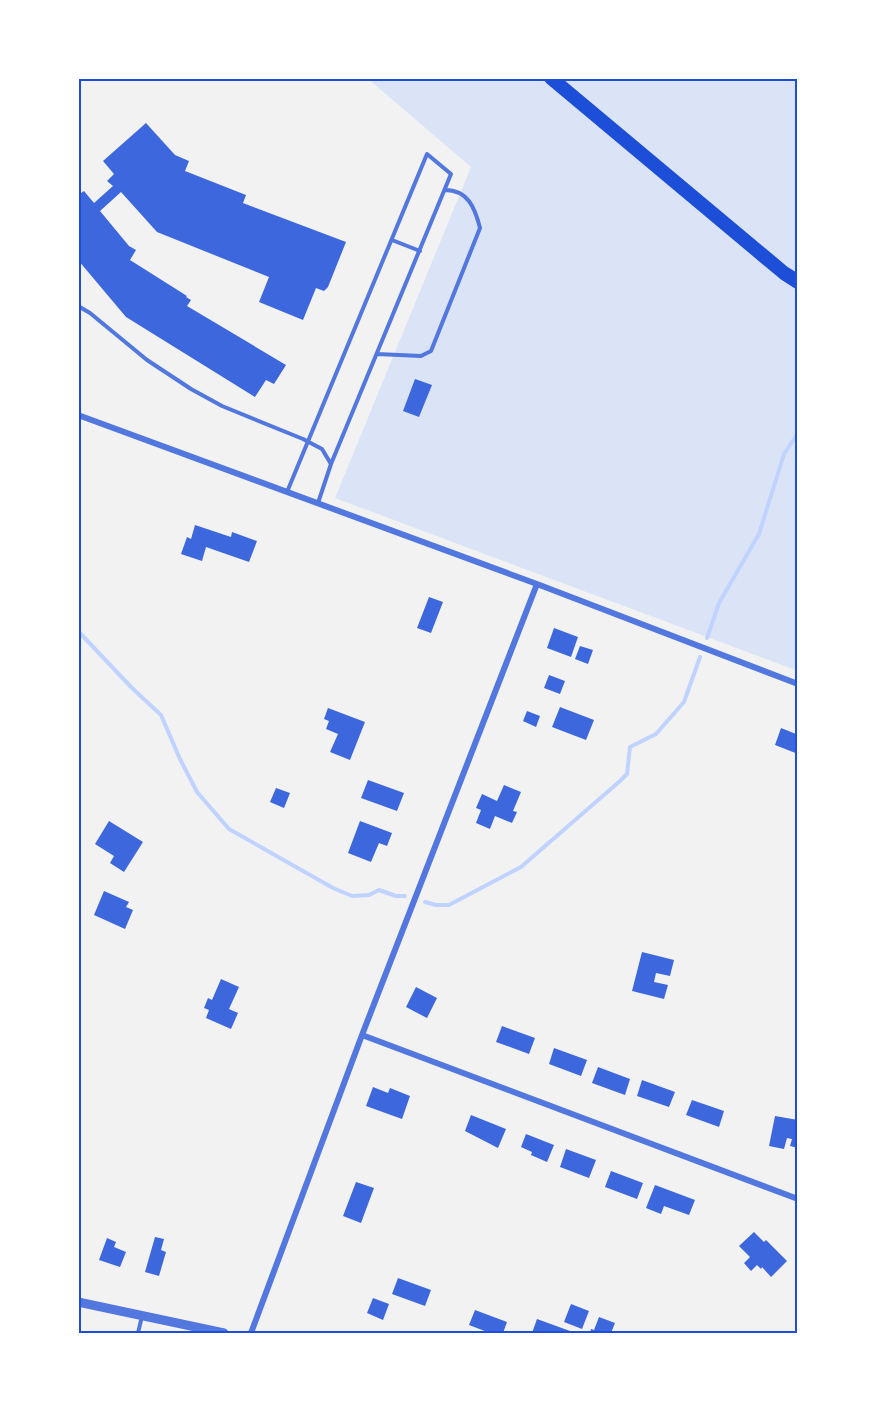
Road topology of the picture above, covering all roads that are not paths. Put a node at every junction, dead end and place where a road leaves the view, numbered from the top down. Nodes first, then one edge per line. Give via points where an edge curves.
1 (551, 78) edge
2 (445, 190) junction
3 (392, 240) junction
4 (420, 251) junction
5 (798, 282) edge
6 (78, 306) edge
7 (377, 354) junction
8 (78, 415) edge
9 (308, 441) junction
10 (331, 464) junction
11 (287, 492) junction
12 (318, 504) junction
13 (537, 584) junction
14 (798, 684) edge
15 (362, 1035) junction
16 (798, 1199) edge
17 (78, 1302) edge
18 (142, 1316) junction
19 (138, 1333) edge
20 (224, 1333) edge
21 (251, 1333) edge

1 - 5 highway
2 - 3 lane via 451,174 427,154
2 - 4 lane
2 - 7 lane via 468,197 480,228 431,351 421,356
3 - 4 lane
3 - 9 lane
4 - 7 lane
6 - 9 lane via 191,389
7 - 10 lane
8 - 11 street
9 - 10 lane via 322,449
9 - 11 lane
10 - 12 lane
11 - 12 street
12 - 13 street
13 - 14 street
13 - 15 street
15 - 16 street
15 - 21 street
17 - 18 street
18 - 19 lane
18 - 20 street

